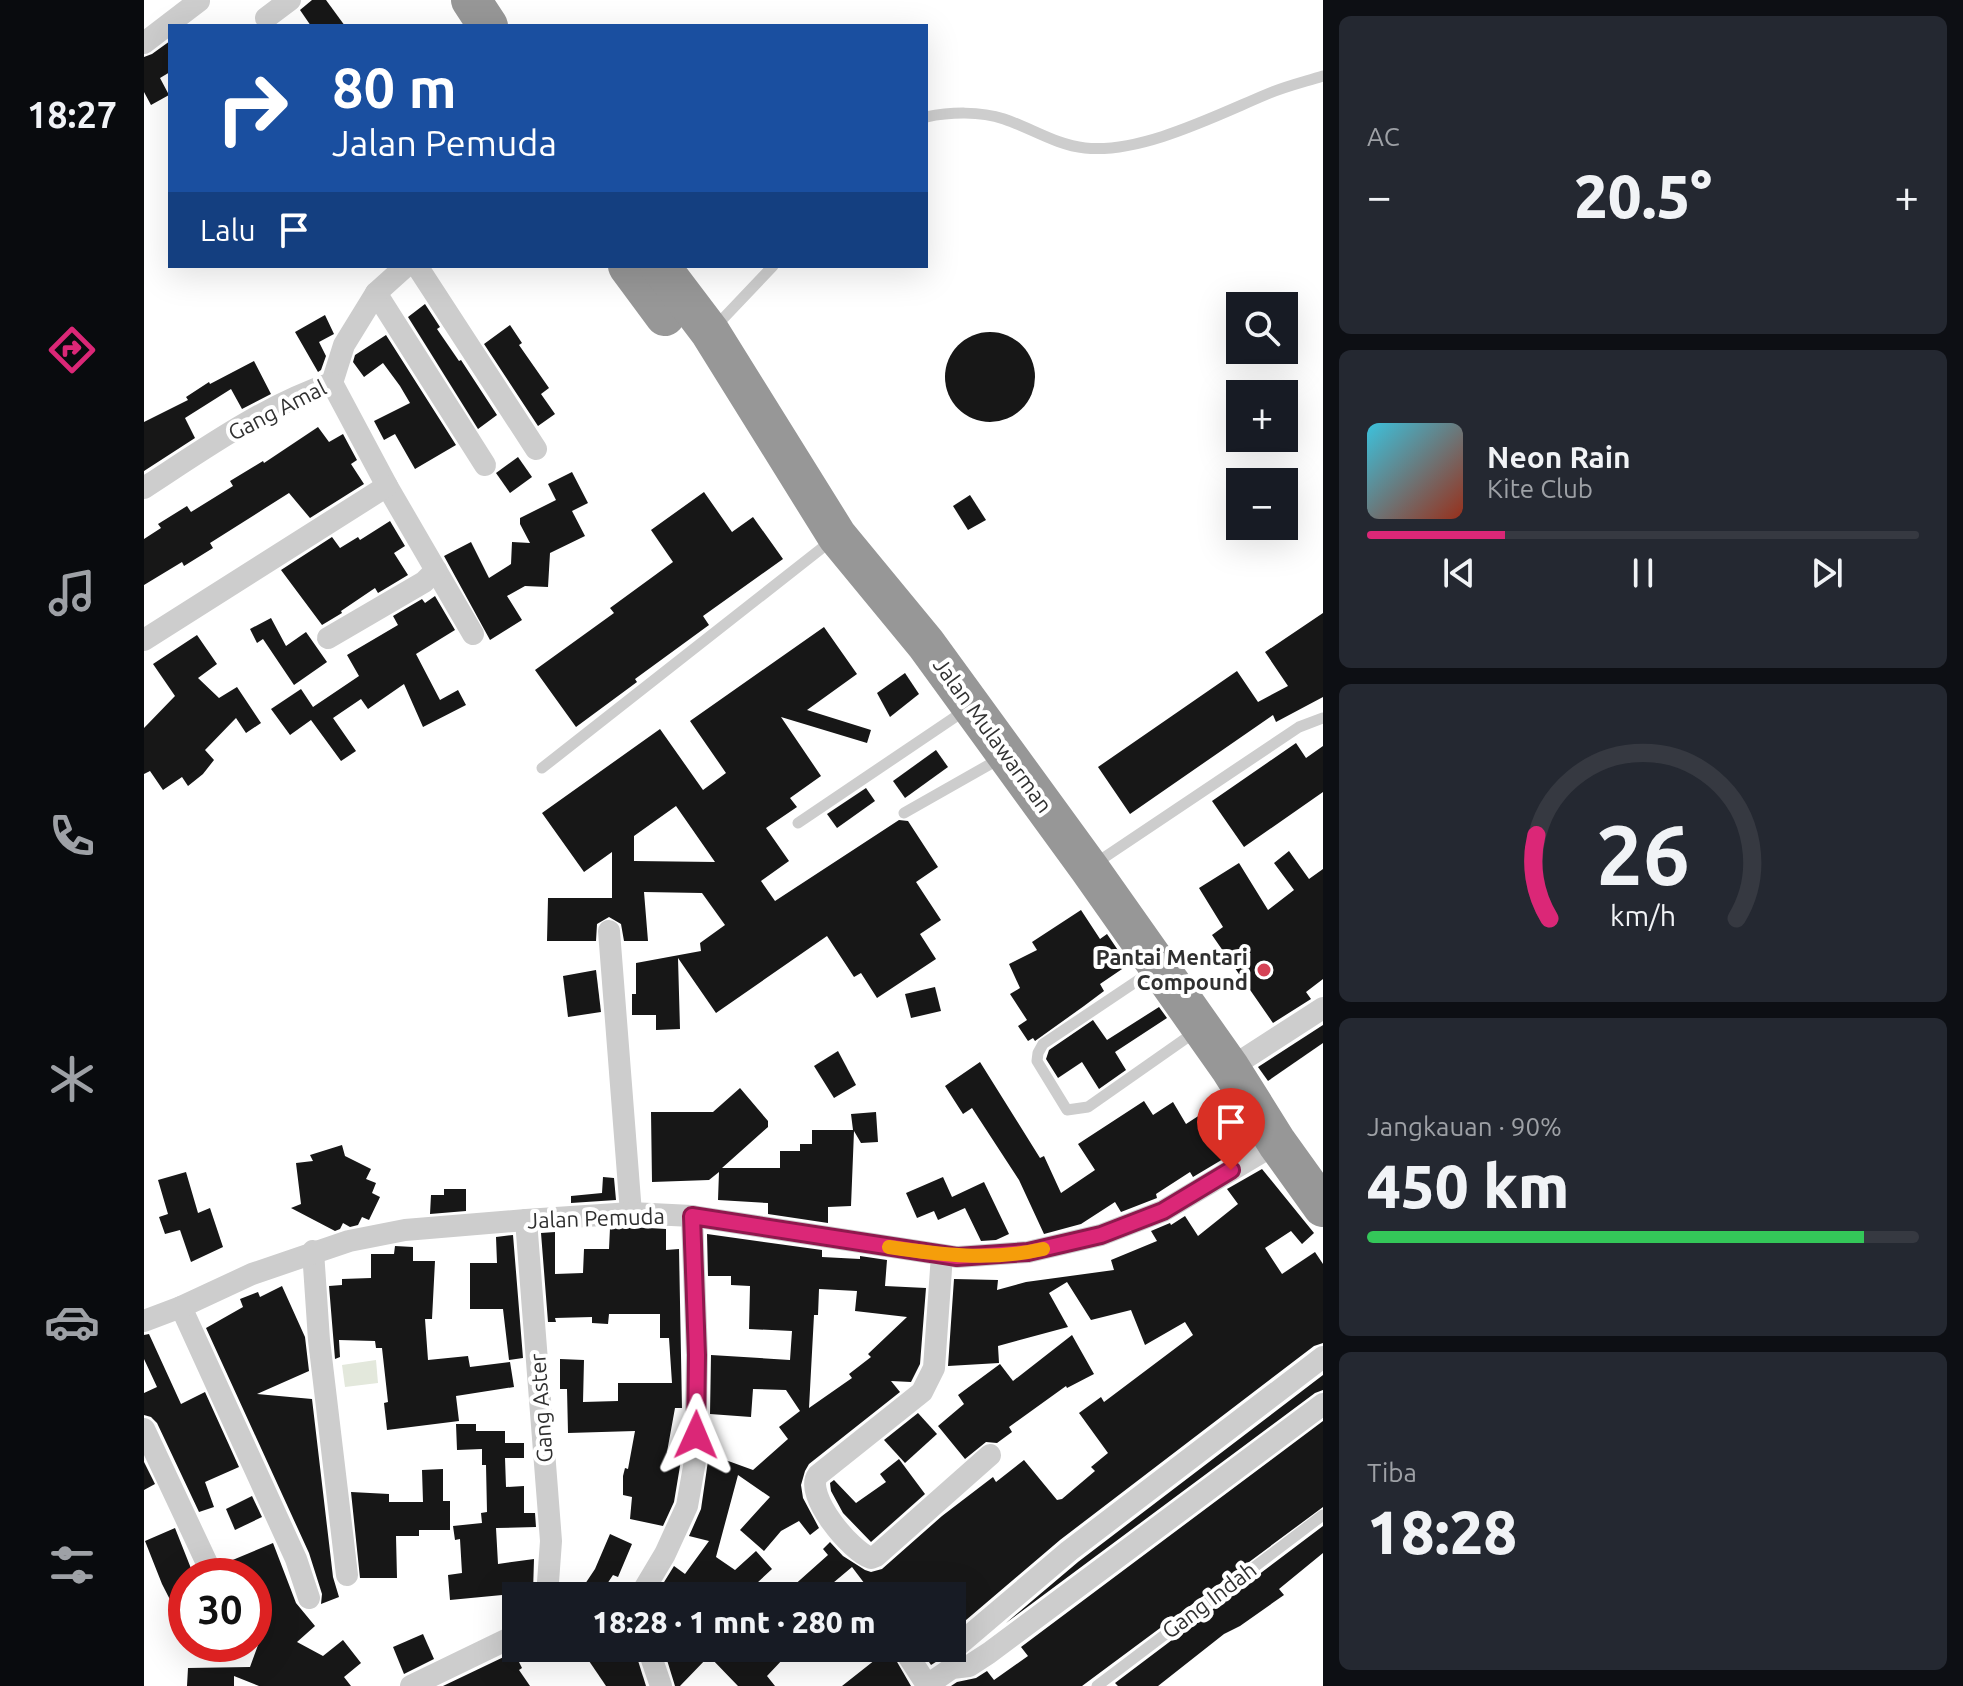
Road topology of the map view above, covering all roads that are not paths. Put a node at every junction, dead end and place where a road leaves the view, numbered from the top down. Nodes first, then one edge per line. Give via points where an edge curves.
1 (290, 0) edge
2 (471, 0) edge
3 (199, 1) edge
4 (266, 18) dead end
5 (169, 24) edge
6 (487, 24) edge
7 (168, 25) edge
8 (144, 43) edge
9 (1323, 76) edge
10 (928, 117) edge
11 (404, 268) edge
12 (418, 268) edge
13 (630, 268) edge
14 (661, 268) edge
15 (770, 268) edge
16 (376, 293) junction
17 (694, 326) junction
18 (332, 383) junction
19 (536, 449) dead end
20 (485, 465) dead end
21 (387, 486) junction
22 (144, 488) edge
23 (837, 536) junction
24 (436, 570) junction
25 (473, 634) dead end
26 (328, 638) dead end
27 (144, 640) edge
28 (971, 707) junction
29 (1323, 718) edge
30 (1006, 754) junction
31 (542, 768) dead end
32 (904, 813) dead end
33 (798, 823) dead end
34 (1089, 868) junction
35 (609, 931) dead end
36 (1159, 966) junction
37 (1323, 1008) edge
38 (1202, 1028) junction
39 (1230, 1068) junction
40 (1277, 1143) junction
41 (1323, 1207) edge
42 (631, 1213) junction
43 (692, 1216) junction
44 (526, 1220) junction
45 (313, 1251) junction
46 (942, 1255) junction
47 (181, 1307) junction
48 (144, 1321) edge
49 (1323, 1357) edge
50 (1323, 1404) edge
51 (144, 1429) edge
52 (990, 1455) dead end
53 (1323, 1515) edge
54 (205, 1558) edge
55 (347, 1575) dead end
56 (548, 1582) edge
57 (648, 1582) edge
58 (309, 1598) dead end
59 (502, 1643) edge
60 (653, 1662) edge
61 (919, 1662) edge
62 (940, 1680) edge
63 (436, 1681) edge
64 (411, 1686) edge
65 (661, 1686) edge
66 (1097, 1686) edge

1 - 4 street
2 - 6 highway
3 - 5 street
7 - 8 street
9 - 10 lane via 1157,139 1123,145 1085,148 1002,118 949,112
11 - 16 street, Gang Amal
12 - 19 street
13 - 17 highway
14 - 17 highway
15 - 17 lane
16 - 18 street, Gang Amal via 344,345
16 - 20 street
17 - 23 highway, Jalan Mulawarman via 796,467
18 - 21 street
18 - 22 street, Gang Amal via 296,395
21 - 24 street
21 - 27 street
23 - 28 highway, Jalan Mulawarman
23 - 31 lane
24 - 25 street
24 - 26 street via 417,587
28 - 30 highway, Jalan Mulawarman
28 - 33 lane
29 - 34 lane via 1299,727
30 - 32 lane
30 - 34 highway, Jalan Mulawarman
34 - 36 highway, Jalan Mulawarman
35 - 42 street
36 - 38 highway, Jalan Mulawarman
36 - 38 lane via 1043,1044 1037,1061 1067,1110 1088,1107
37 - 39 street
38 - 39 highway, Jalan Mulawarman
39 - 40 highway, Jalan Mulawarman
40 - 41 highway, Jalan Mulawarman
40 - 46 street, Jalan Pemuda via 1163,1211 1101,1235 1028,1252
42 - 43 street, Jalan Pemuda
42 - 44 street, Jalan Pemuda
43 - 46 street, Jalan Pemuda
43 - 57 street via 695,1461 687,1506
44 - 45 street, Jalan Pemuda via 405,1230
44 - 56 street, Gang Aster via 551,1541
45 - 47 street, Jalan Pemuda
45 - 55 street
46 - 52 street via 929,1381 818,1475 814,1493 854,1549 871,1558
47 - 48 street, Jalan Pemuda
47 - 58 street
49 - 62 street via 1069,1551 956,1647
50 - 62 street via 989,1653
51 - 54 street
53 - 66 lane, Gang Indah
59 - 63 street
60 - 65 street
61 - 62 street
63 - 64 street

